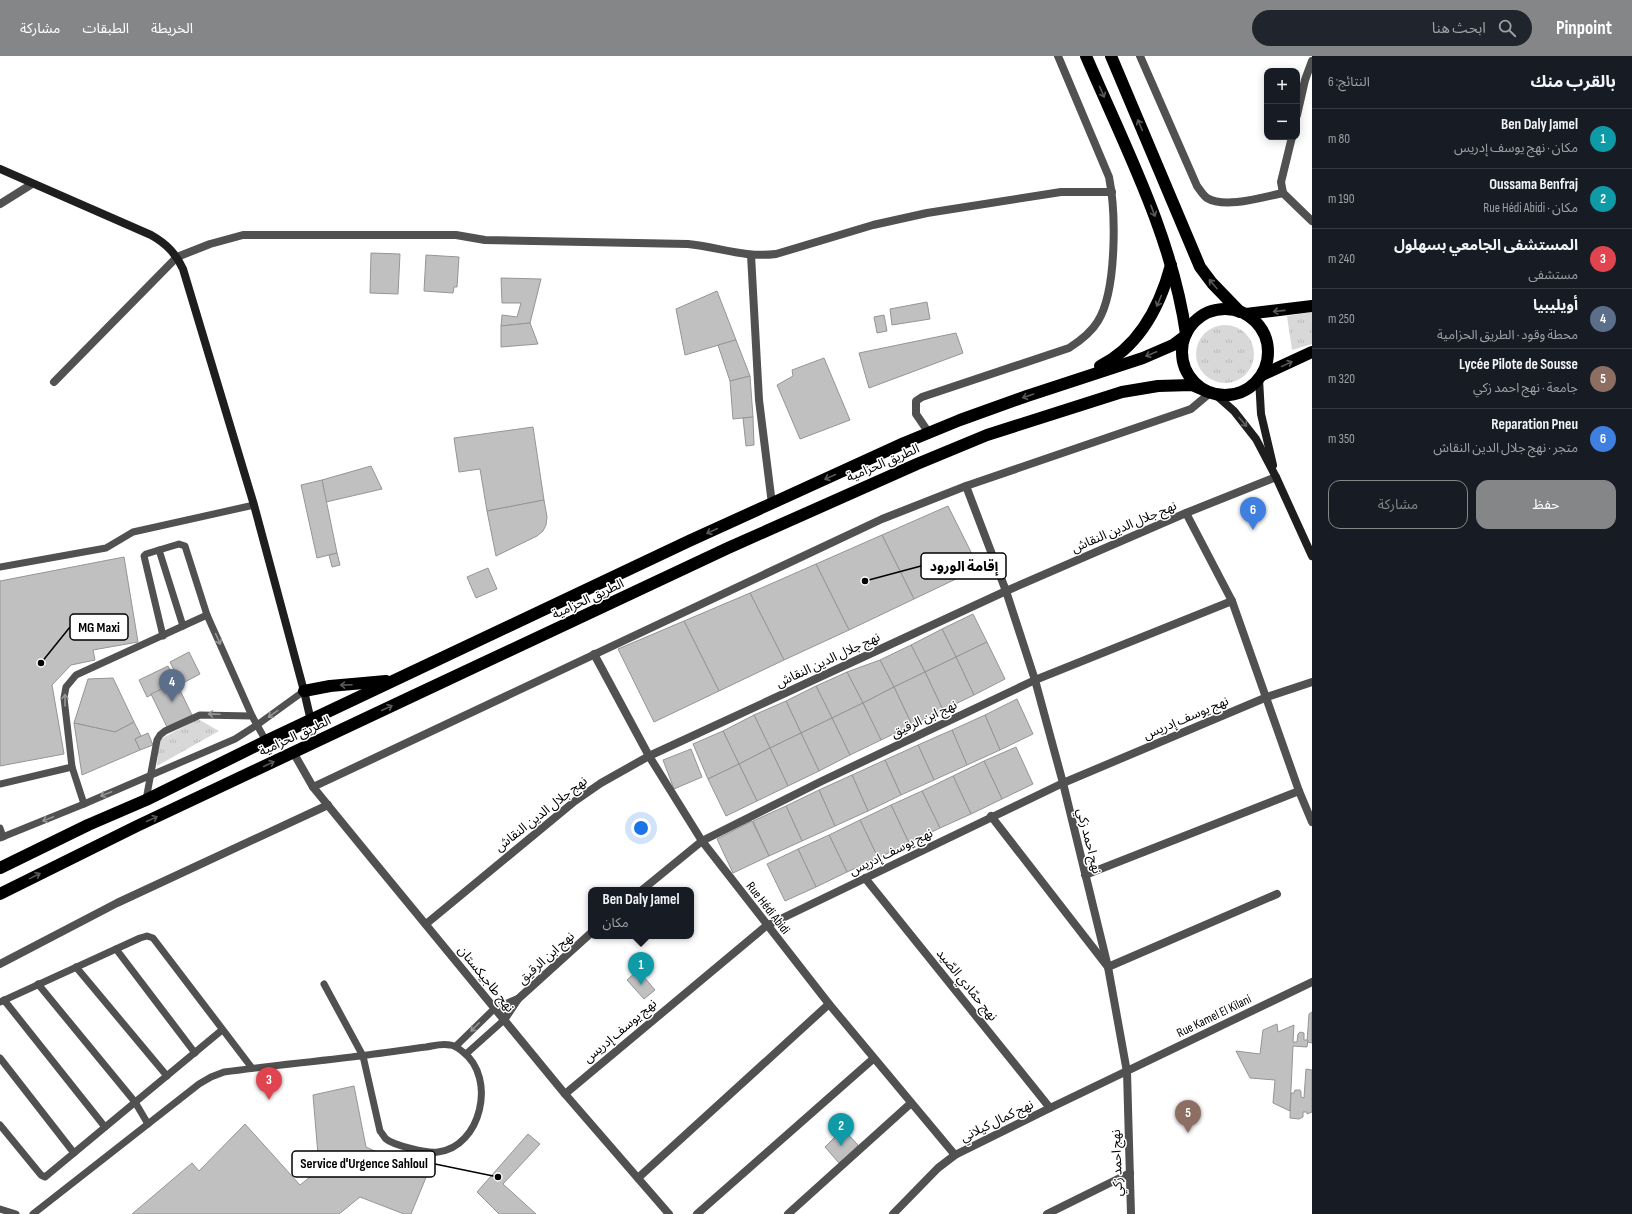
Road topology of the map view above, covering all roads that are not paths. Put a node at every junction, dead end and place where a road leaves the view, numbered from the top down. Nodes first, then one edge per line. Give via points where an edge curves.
1 (1058, 56) edge
2 (1086, 56) edge
3 (1111, 56) edge
4 (1140, 56) edge
5 (1312, 64) edge
6 (1300, 104) edge
7 (1291, 140) edge
8 (0, 169) edge
9 (32, 184) junction
10 (1112, 192) junction
11 (1283, 193) junction
12 (0, 204) edge
13 (1312, 221) edge
14 (751, 255) junction
15 (177, 257) junction
16 (1171, 264) junction
17 (1312, 306) edge
18 (1243, 313) junction
19 (1186, 335) junction
20 (1312, 352) edge
21 (1261, 377) junction
22 (54, 382) dead end
23 (1066, 383) junction
24 (1211, 393) junction
25 (929, 433) junction
26 (1276, 477) junction
27 (966, 486) junction
28 (772, 504) junction
29 (254, 505) junction
30 (1186, 513) junction
31 (159, 550) junction
32 (1312, 556) edge
33 (0, 566) edge
34 (1006, 591) junction
35 (1232, 601) junction
36 (207, 615) junction
37 (183, 626) junction
38 (163, 636) junction
39 (594, 654) junction
40 (399, 679) junction
41 (1035, 680) junction
42 (1312, 682) edge
43 (304, 691) junction
44 (1267, 697) junction
45 (252, 716) junction
46 (311, 721) junction
47 (257, 725) junction
48 (266, 741) junction
49 (293, 752) junction
50 (650, 756) junction
51 (72, 767) junction
52 (151, 776) junction
53 (1062, 783) junction
54 (0, 784) edge
55 (313, 787) junction
56 (1299, 791) junction
57 (146, 800) junction
58 (84, 804) junction
59 (328, 805) junction
60 (991, 816) junction
61 (1312, 822) edge
62 (0, 828) edge
63 (2, 838) edge
64 (702, 841) junction
65 (0, 868) edge
66 (1085, 875) junction
67 (865, 878) junction
68 (12, 887) junction
69 (646, 887) edge
70 (0, 894) edge
71 (1277, 894) dead end
72 (0, 899) edge
73 (426, 924) junction
74 (766, 926) junction
75 (588, 936) edge
76 (116, 949) junction
77 (0, 964) edge
78 (76, 967) junction
79 (1108, 967) junction
80 (1312, 982) edge
81 (38, 984) junction
82 (324, 984) dead end
83 (518, 998) junction
84 (2, 1001) edge
85 (829, 1004) junction
86 (494, 1008) junction
87 (504, 1020) junction
88 (222, 1030) junction
89 (456, 1046) junction
90 (195, 1053) junction
91 (466, 1054) junction
92 (363, 1056) junction
93 (0, 1058) edge
94 (873, 1059) junction
95 (252, 1068) junction
96 (1127, 1072) junction
97 (167, 1076) junction
98 (565, 1094) junction
99 (135, 1102) junction
100 (910, 1104) junction
101 (1050, 1108) junction
102 (148, 1124) junction
103 (0, 1125) edge
104 (105, 1127) junction
105 (74, 1153) junction
106 (955, 1155) junction
107 (1130, 1173) junction
108 (638, 1178) junction
109 (0, 1209) edge
110 (16, 1214) edge
111 (33, 1214) edge
112 (669, 1214) edge
113 (697, 1214) edge
114 (788, 1214) edge
115 (894, 1214) edge
116 (1047, 1214) edge
117 (1131, 1214) edge

1 - 10 street
2 -> 16 highway via 1150,203
18 -> 3 highway via 1212,283 1200,267
4 - 11 street via 1197,186 1205,197 1214,202 1228,203
5 - 6 street
7 - 11 street via 1281,182
8 - 9 street
9 - 12 street
9 - 15 street via 151,235 169,247
10 - 14 street via 1061,192 926,212 776,254
10 - 25 street via 1112,263 1106,303 1098,322 1086,337 1069,348 922,396 916,401 916,414
11 - 13 street
14 - 15 street via 688,244 485,240 449,234 270,234 243,235
14 - 28 street via 759,400
15 - 22 street
15 - 29 street via 183,269
16 - 19 highway via 1179,290
16 -> 23 highway via 1156,308 1130,344 1111,360
17 -> 18 highway, الطريق الحزامية
18 - 19 highway, الطريق الحزامية via 1228,309 1215,310 1203,315
18 - 21 highway via 1257,322 1265,334 1268,362
19 -> 23 highway, الطريق الحزامية via 1173,345 1143,358
19 - 24 highway via 1182,349 1183,362 1188,374 1196,384
21 -> 20 highway, الطريق الحزامية
21 - 24 highway, الطريق الحزامية via 1251,388 1240,393 1228,396
21 - 26 street via 1261,414
23 -> 25 highway, الطريق الحزامية
24 -> 26 street via 1234,411 1248,428
24 - 27 street via 1191,409
49 -> 24 highway, الطريق الحزامية via 728,548 987,435 1122,392 1158,386 1192,385
25 -> 28 highway, الطريق الحزامية
26 - 30 street, نهج جلال الدين النقاش
26 - 32 street
27 - 34 street, نهج احمد زكي
27 - 39 street via 882,519
28 -> 40 highway, الطريق الحزامية
29 - 33 lane via 133,532 106,548
29 - 43 street
30 - 34 street, نهج جلال الدين النقاش
30 - 35 street
31 - 36 lane via 179,544 184,546
31 - 37 lane
31 - 38 lane via 144,556
34 - 41 street, نهج احمد زكي
34 - 50 street, نهج جلال الدين النقاش
35 - 41 street, نهج ابن الرقيق
35 - 44 street
36 - 37 lane
36 -> 45 lane
37 - 38 lane
51 -> 38 lane via 64,698 66,687 76,675
39 - 50 street, Rue Hédi Abidi
39 - 55 street
40 -> 43 highway
40 - 46 highway, الطريق الحزامية
41 - 53 street, نهج احمد زكي
41 - 64 street, نهج ابن الرقيق
42 - 44 street, نهج يوسف إدريس
43 - 46 street
43 -> 47 lane
44 - 53 street, نهج يوسف إدريس
44 - 56 street
45 - 47 lane
45 -> 52 lane via 200,715 165,731 157,740
46 - 48 highway, الطريق الحزامية
47 - 48 lane
47 - 52 lane via 235,739
48 - 57 highway, الطريق الحزامية
49 - 55 street, نهج طاجيكستان
68 -> 49 highway, الطريق الحزامية
50 - 64 street, Rue Hédi Abidi
50 - 73 street, نهج جلال الدين النقاش via 601,783 575,801
51 - 54 lane
51 - 58 lane
52 - 57 lane
52 -> 58 lane
53 - 60 street, نهج يوسف إدريس
53 - 66 street, نهج احمد زكي
55 - 59 street, نهج طاجيكستان
56 - 61 street
56 - 66 street
57 - 65 highway, الطريق الحزامية
58 -> 63 lane
59 - 73 street, نهج طاجيكستان
59 - 77 street via 117,903
60 - 67 street, نهج يوسف إدريس
60 - 79 street
62 - 63 lane
64 - 69 street, نهج ابن الرقيق
64 - 74 street, Rue Hédi Abidi
66 - 79 street, نهج احمد زكي
67 - 74 street, نهج يوسف إدريس
67 - 101 street, نهج حمّادي الصّيد
68 - 70 highway, الطريق الحزامية
68 - 72 highway
71 - 79 street
73 - 86 street, نهج طاجيكستان
74 - 85 street, Rue Hédi Abidi
74 - 98 street, نهج يوسف إدريس
75 - 83 street, نهج ابن الرقيق
76 - 78 lane
76 - 88 lane via 140,938 153,938
76 - 90 lane
78 - 81 lane
78 - 97 lane
79 - 96 street, نهج احمد زكي
80 - 96 street, Rue Kamel El Kilani
81 - 84 lane
81 - 99 lane
82 - 92 lane
83 - 86 street, نهج ابن الرقيق
83 - 87 street
84 - 104 lane
85 - 94 street, Rue Hédi Abidi
85 - 108 street
86 - 87 street, نهج طاجيكستان
86 -> 89 lane
87 - 91 lane
87 - 98 street, نهج طاجيكستان
88 - 90 lane
88 - 95 lane
89 - 91 lane
89 - 92 lane via 436,1045
90 - 97 lane
91 - 92 lane via 480,1079 482,1096 479,1115 460,1143 446,1151 433,1153 421,1152 386,1139 380,1131
92 - 95 lane
93 - 105 lane
94 - 100 street, Rue Hédi Abidi
94 - 113 street
95 - 102 lane via 224,1072 211,1077
96 - 101 street, نهج كمال كيلاني
96 - 107 street, نهج احمد زكي
97 - 99 lane
98 - 108 street, نهج طاجيكستان
99 - 102 lane
99 - 104 lane
100 - 106 street, Rue Hédi Abidi
100 - 114 street
101 - 106 street, نهج كمال كيلاني
102 - 111 lane
103 - 105 lane via 42,1176 45,1177
104 - 105 lane
106 - 115 street, نهج كمال كيلاني via 938,1168
107 - 116 street
107 - 117 street, نهج احمد زكي
108 - 112 street, نهج طاجيكستان
109 - 110 lane

